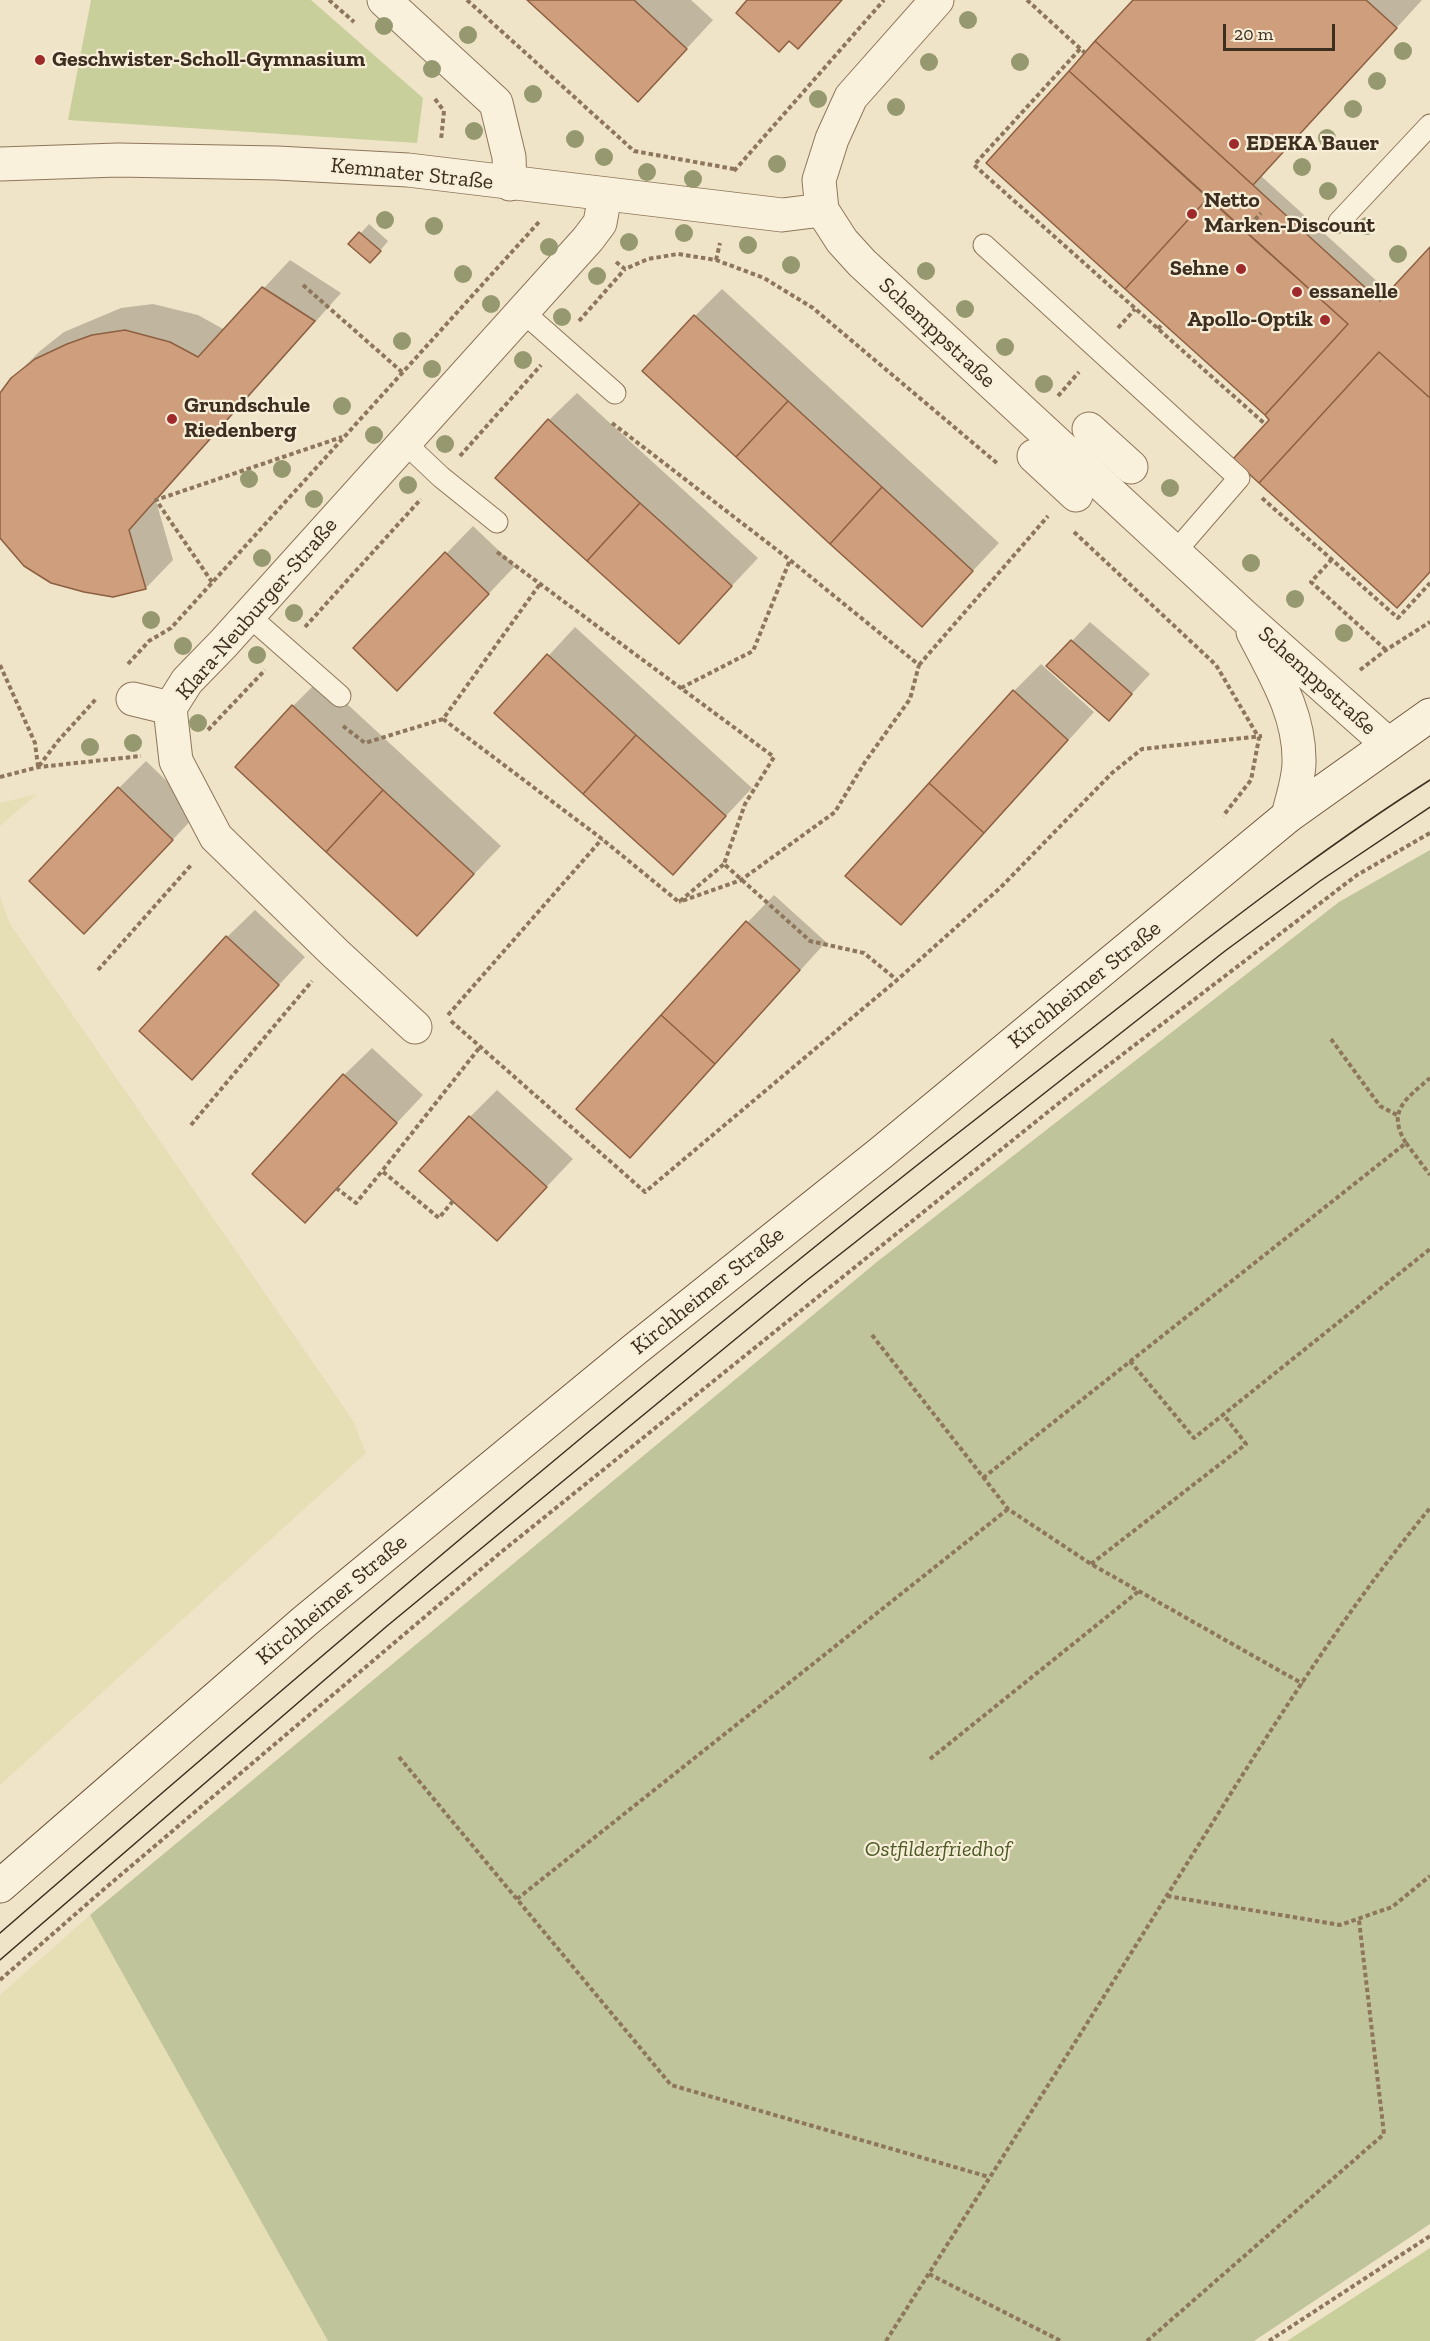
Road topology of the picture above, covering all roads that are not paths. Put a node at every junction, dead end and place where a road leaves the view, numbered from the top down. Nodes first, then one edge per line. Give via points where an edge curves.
1 (384, 0) edge
2 (937, 0) edge
3 (1430, 125) edge
4 (0, 164) edge
5 (510, 184) junction
6 (605, 195) junction
7 (822, 210) junction
8 (1339, 222) dead end
9 (984, 245) dead end
10 (522, 311) junction
11 (615, 393) dead end
12 (1089, 429) dead end
13 (405, 443) junction
14 (1020, 464) road end
15 (1131, 467) dead end
16 (1063, 503) road end
17 (497, 522) dead end
18 (1175, 552) junction
19 (249, 616) junction
20 (1245, 617) junction
21 (340, 696) dead end
22 (133, 699) dead end
23 (170, 708) junction
24 (1430, 715) edge
25 (1388, 744) junction
26 (1288, 816) junction
27 (415, 1027) dead end
28 (0, 1886) edge

1 - 5 street via 496,103 509,157
2 - 7 street, Schemppstraße via 851,97 831,139 819,180
3 - 8 lane
4 - 5 street, Kemnater Straße via 118,160 265,163 436,173
5 - 6 street, Kemnater Straße
6 - 7 street, Kemnater Straße via 782,215
6 - 10 street, Klara-Neuburger-Straße via 600,223
7 - 18 street, Schemppstraße via 842,242 862,263
9 - 18 lane via 1239,478
10 - 11 lane
10 - 13 street, Klara-Neuburger-Straße
12 - 15 street
13 - 17 lane
13 - 19 street, Klara-Neuburger-Straße
14 - 16 street
18 - 20 street, Schemppstraße
19 - 21 lane
19 - 23 street, Klara-Neuburger-Straße via 187,681
20 - 25 street, Schemppstraße
20 - 26 street, Schemppstraße via 1295,720 1300,763
22 - 23 street
23 - 27 street, Klara-Neuburger-Straße via 176,761 216,837
24 - 25 street, Kirchheimer Straße
25 - 26 street, Kirchheimer Straße
26 - 28 street, Kirchheimer Straße via 891,1145 314,1613

